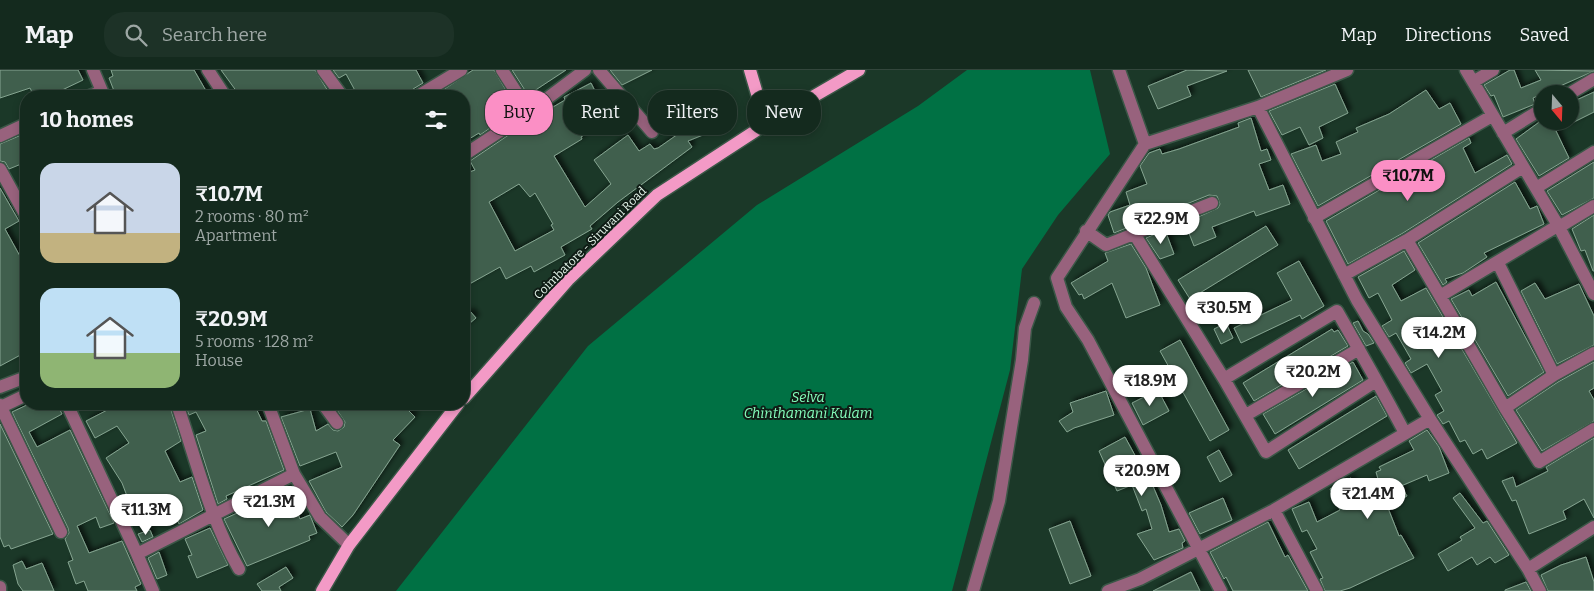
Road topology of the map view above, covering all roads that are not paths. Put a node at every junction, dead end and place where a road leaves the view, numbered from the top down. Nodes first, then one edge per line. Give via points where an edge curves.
1 (93, 70) edge
2 (208, 70) edge
3 (323, 70) edge
4 (461, 70) edge
5 (502, 70) edge
6 (585, 70) edge
7 (598, 70) edge
8 (750, 70) edge
9 (859, 70) edge
10 (1119, 70) edge
11 (1347, 70) edge
12 (1466, 70) edge
13 (1493, 70) edge
14 (1594, 78) edge
15 (1473, 82) junction
16 (1579, 88) edge
17 (98, 90) edge
18 (220, 90) edge
19 (338, 90) edge
20 (428, 90) edge
21 (515, 90) edge
22 (756, 90) edge
23 (821, 92) edge
24 (553, 94) edge
25 (1258, 107) junction
26 (1534, 114) edge
27 (1492, 116) junction
28 (20, 127) edge
29 (648, 127) edge
30 (1503, 133) junction
31 (494, 135) edge
32 (749, 135) edge
33 (0, 136) edge
34 (1145, 144) junction
35 (470, 151) edge
36 (1594, 152) edge
37 (1523, 167) junction
38 (0, 169) edge
39 (1536, 188) junction
40 (1212, 203) dead end
41 (20, 205) edge
42 (1594, 206) edge
43 (1314, 218) junction
44 (1559, 226) junction
45 (1086, 231) junction
46 (1135, 234) junction
47 (1407, 240) junction
48 (1498, 263) junction
49 (1344, 275) junction
50 (1592, 287) edge
51 (1440, 296) junction
52 (1357, 300) junction
53 (1034, 303) dead end
54 (1337, 311) junction
55 (1359, 349) junction
56 (1594, 353) edge
57 (1554, 375) junction
58 (20, 379) edge
59 (1224, 379) junction
60 (1376, 380) junction
61 (0, 387) edge
62 (470, 391) edge
63 (20, 398) edge
64 (0, 406) edge
65 (1504, 408) junction
66 (71, 410) edge
67 (179, 410) edge
68 (270, 410) edge
69 (327, 410) edge
70 (453, 410) edge
71 (1246, 415) junction
72 (1430, 419) junction
73 (337, 423) dead end
74 (1594, 430) edge
75 (1405, 433) junction
76 (294, 474) junction
77 (1274, 510) junction
78 (214, 514) junction
79 (1594, 527) edge
80 (61, 532) dead end
81 (349, 545) junction
82 (1199, 549) junction
83 (136, 554) junction
84 (240, 568) dead end
85 (1528, 569) junction
86 (0, 586) edge
87 (0, 591) edge
88 (152, 591) edge
89 (322, 591) edge
90 (973, 591) edge
91 (1108, 591) edge
92 (1221, 591) edge
93 (1317, 591) edge
94 (1540, 591) edge

1 - 17 street
2 - 18 street
3 - 19 street
4 - 20 street
5 - 21 street
6 - 24 street
7 - 29 street
8 - 22 main road
9 - 23 main road, Coimbatore - Siruvani Road
10 - 34 street
11 - 25 street
12 - 15 street
13 - 15 street
14 - 16 street
15 - 27 street
25 - 34 street
25 - 43 street
26 - 30 street
27 - 30 street
27 - 43 street
28 - 33 street
30 - 37 street
31 - 35 street
32 - 62 main road, Coimbatore - Siruvani Road via 657,195 568,280
34 - 45 street
36 - 39 street
37 - 39 street
37 - 47 street
38 - 41 street
39 - 44 street
40 - 46 street
42 - 44 street
43 - 49 street
44 - 48 street
44 - 50 street
45 - 46 street via 1106,245
45 - 82 street via 1057,278 1066,307 1088,340
46 - 59 street
47 - 49 street
47 - 51 street
48 - 51 street
48 - 57 street
49 - 52 street
51 - 65 street
52 - 54 street
52 - 72 street
53 - 90 street via 1024,328 1022,360 999,501
54 - 55 street
54 - 59 street
55 - 60 street
55 - 71 street
56 - 57 street
57 - 65 street
58 - 61 street
59 - 71 street
60 - 71 street via 1266,452
60 - 75 street
63 - 64 street
64 - 80 street
65 - 74 street via 1539,462
66 - 83 street
67 - 78 street
68 - 76 street
69 - 73 street
70 - 81 main road
72 - 75 street
72 - 85 street
75 - 77 street
76 - 78 street
76 - 81 street via 320,517
77 - 82 street
77 - 93 street
78 - 83 street
78 - 84 street via 228,549
79 - 85 street
81 - 89 main road
82 - 91 street via 1140,579
82 - 92 street
83 - 88 street
85 - 94 street
86 - 87 street

